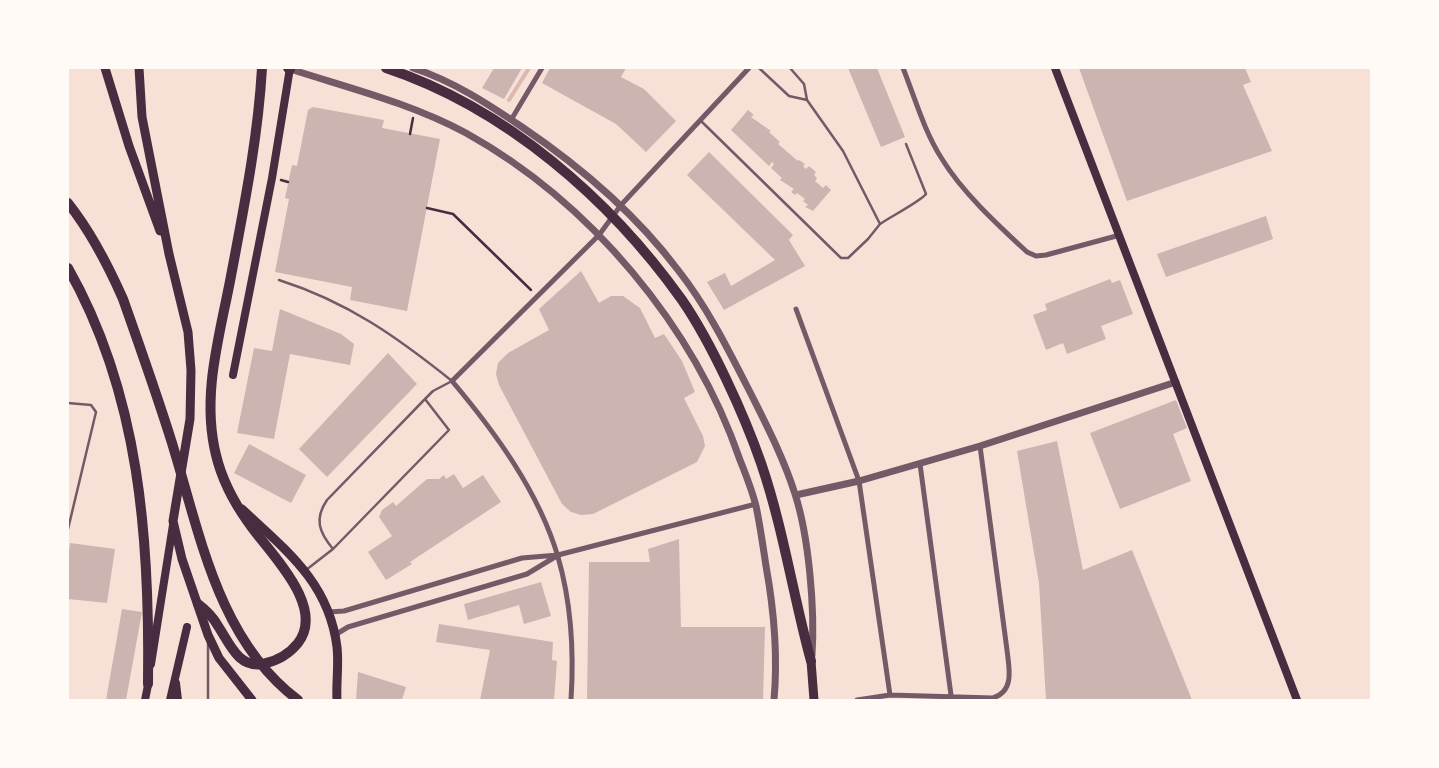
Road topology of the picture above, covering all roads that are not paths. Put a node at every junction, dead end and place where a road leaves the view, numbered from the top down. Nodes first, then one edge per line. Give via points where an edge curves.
1 (105, 68) edge
2 (139, 68) edge
3 (262, 68) edge
4 (289, 68) edge
5 (386, 68) edge
6 (413, 68) edge
7 (542, 68) edge
8 (748, 68) edge
9 (760, 68) edge
10 (790, 68) edge
11 (903, 68) edge
12 (1055, 68) edge
13 (807, 100) junction
14 (512, 120) junction
15 (700, 120) junction
16 (906, 144) dead end
17 (68, 203) edge
18 (621, 205) junction
19 (880, 224) junction
20 (1121, 235) junction
21 (599, 236) junction
22 (169, 254) junction
23 (68, 268) edge
24 (279, 280) dead end
25 (796, 309) dead end
26 (233, 375) dead end
27 (452, 381) junction
28 (1176, 382) junction
29 (425, 398) junction
30 (68, 403) edge
31 (980, 446) junction
32 (920, 464) junction
33 (859, 481) junction
34 (796, 495) junction
35 (237, 504) junction
36 (756, 504) junction
37 (173, 521) junction
38 (68, 529) edge
39 (333, 549) junction
40 (558, 555) junction
41 (305, 571) junction
42 (198, 604) junction
43 (329, 612) junction
44 (187, 627) dead end
45 (208, 635) junction
46 (335, 635) junction
47 (811, 661) junction
48 (175, 678) junction
49 (148, 684) junction
50 (890, 695) junction
51 (951, 695) junction
52 (145, 700) edge
53 (170, 700) edge
54 (178, 700) edge
55 (208, 700) edge
56 (252, 700) edge
57 (298, 700) edge
58 (337, 700) edge
59 (570, 700) edge
60 (774, 700) edge
61 (814, 700) edge
62 (857, 700) edge
63 (1297, 700) edge

1 - 22 main road via 129,146
2 - 22 main road via 142,118
3 - 35 highway via 256,139 210,391 209,421 213,444 224,483
4 - 21 street via 383,97 460,130 549,192
4 - 26 main road via 272,178
5 - 47 highway via 460,100 520,137 600,203 652,261 682,301 710,349 750,436 774,509
6 - 14 street via 448,82
7 - 14 street
8 - 15 street
9 - 13 lane via 789,96
10 - 13 lane via 804,84
11 - 20 street via 942,159 956,179 1027,252 1036,256 1046,255
12 - 20 main road
13 - 19 lane via 843,152
14 - 18 street via 565,157
15 - 18 street
15 - 19 lane via 841,258 848,258
16 - 19 lane via 926,194 922,200
17 - 57 highway via 110,269 124,299 229,617 266,672
18 - 21 street
18 - 34 street via 679,270 704,306 757,406
20 - 28 main road
21 - 27 street
21 - 36 street via 628,265 662,308 694,358 731,432
22 - 37 main road via 188,332 191,370 190,420
23 - 49 highway via 79,288 124,404 137,465 148,577
24 - 27 lane via 359,313
25 - 33 street
27 - 29 lane
27 - 40 street via 508,453
28 - 31 street
28 - 63 main road
29 - 39 lane via 320,510 319,523
29 - 39 lane via 449,430
30 - 38 lane via 91,405 96,412
31 - 32 street
31 - 51 street via 1010,677 1007,689 993,698
32 - 33 street
32 - 51 street
33 - 34 street
33 - 50 street
34 - 47 street via 810,583
35 - 41 main road
35 - 42 highway via 287,571 300,594 305,627 300,640 292,651 281,657 252,664 233,652 218,625
36 - 40 street
36 - 60 street via 775,641
37 - 42 main road
37 - 49 main road
39 - 41 lane
40 - 43 street via 522,558 344,612
40 - 46 street via 527,574 348,627
40 - 59 street via 571,639
41 - 43 main road via 315,583
42 - 45 main road
43 - 46 main road
44 - 48 main road
45 - 55 lane
45 - 56 main road via 219,658
46 - 58 main road via 338,650
47 - 61 main road
48 - 53 main road
48 - 54 main road
49 - 52 main road
50 - 51 street
50 - 62 street

